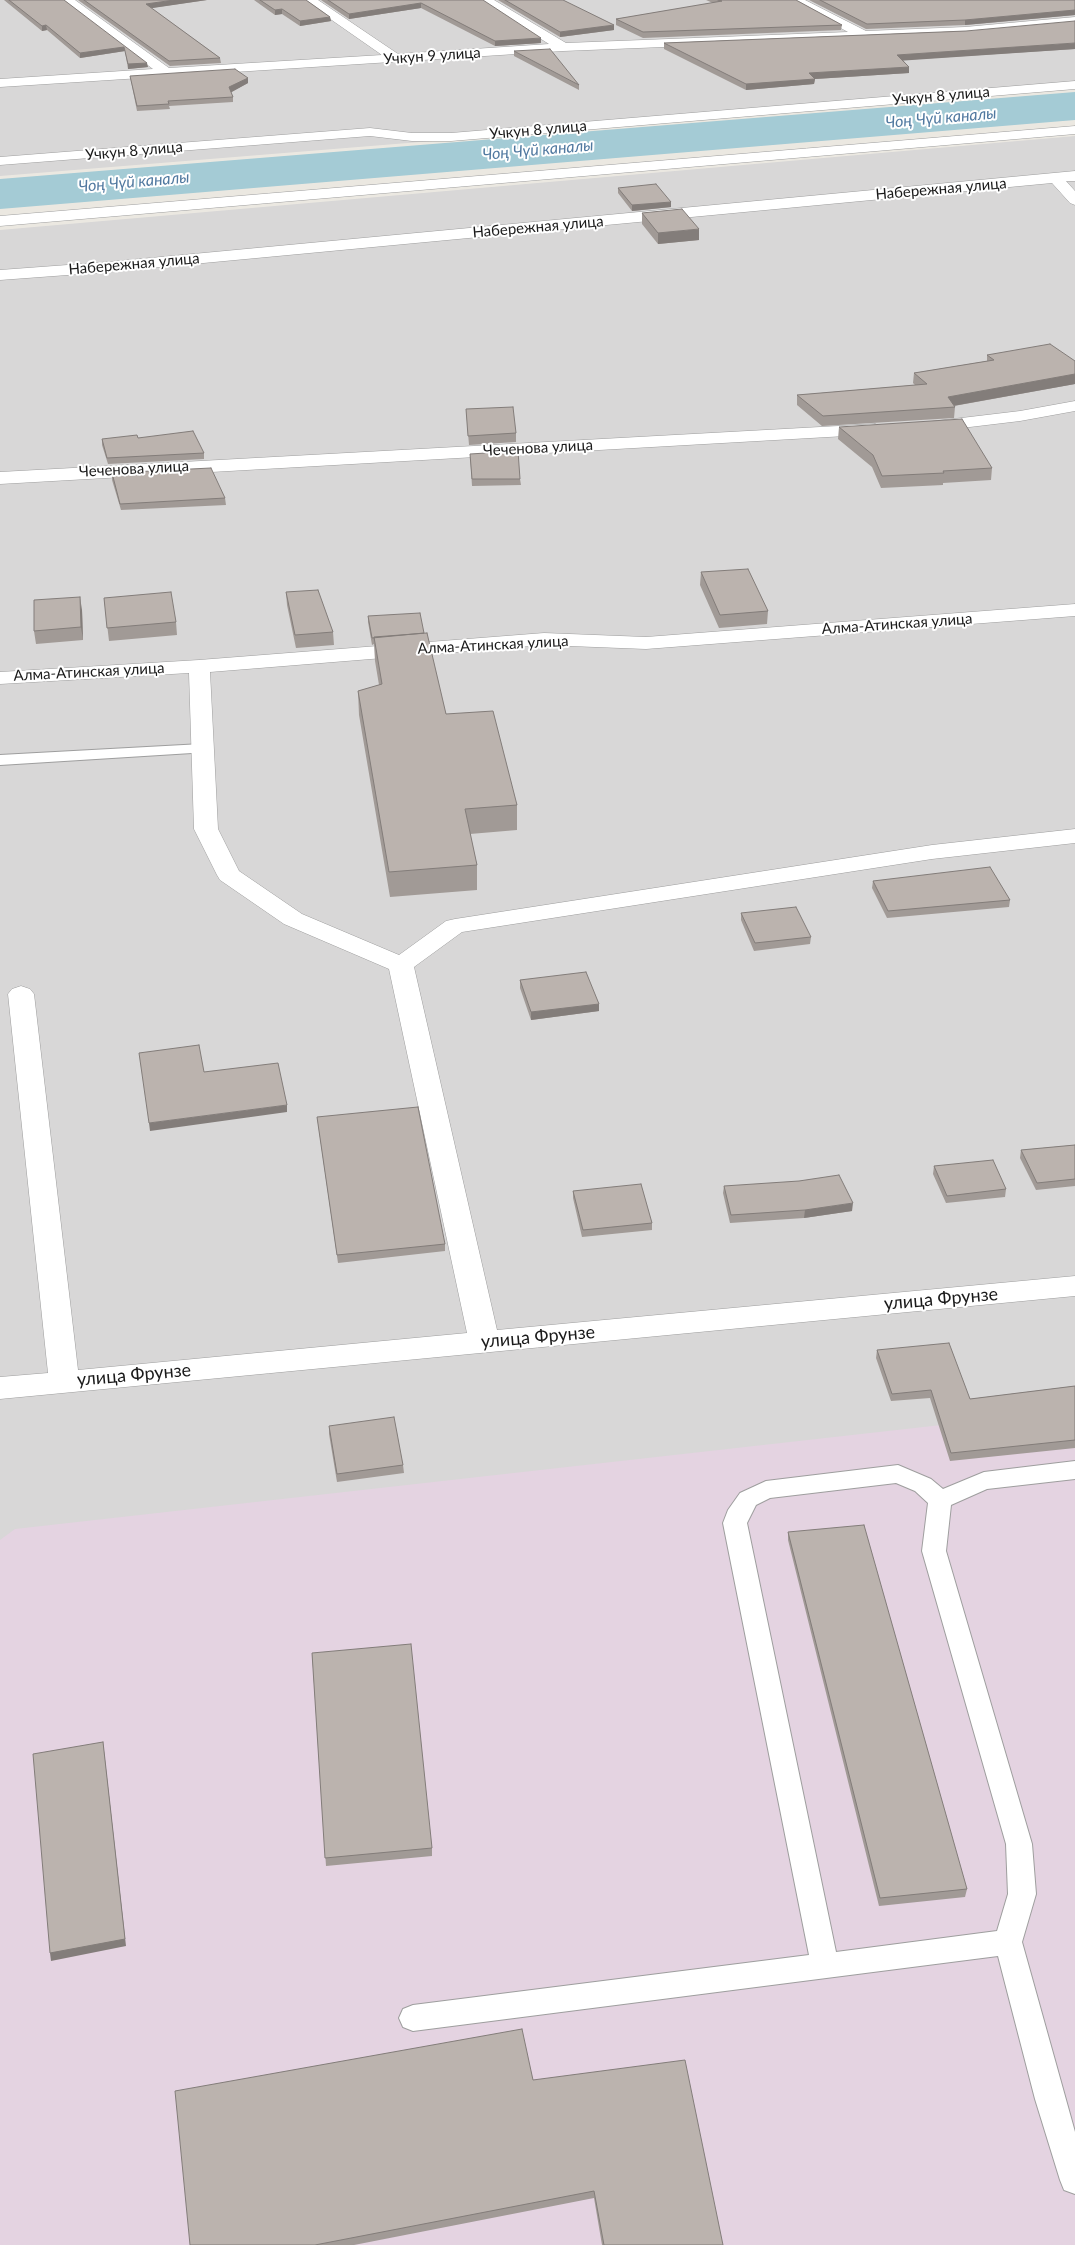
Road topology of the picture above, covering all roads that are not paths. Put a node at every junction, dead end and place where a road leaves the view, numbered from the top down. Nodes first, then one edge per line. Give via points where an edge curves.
1 (67, 0) edge
2 (309, 0) edge
3 (485, 0) edge
4 (795, 0) edge
5 (1075, 21) edge
6 (865, 35) junction
7 (563, 47) junction
8 (396, 58) junction
9 (166, 72) junction
10 (0, 83) edge
11 (1075, 85) edge
12 (1075, 130) edge
13 (0, 162) edge
14 (1075, 176) edge
15 (1058, 178) junction
16 (1075, 200) edge
17 (0, 221) edge
18 (0, 275) edge
19 (1075, 406) edge
20 (914, 428) edge
21 (894, 429) edge
22 (0, 478) edge
23 (1075, 610) edge
24 (199, 666) junction
25 (0, 678) edge
26 (202, 749) junction
27 (0, 760) edge
28 (1075, 836) edge
29 (401, 965) junction
30 (21, 994) dead end
31 (1075, 1286) edge
32 (484, 1342) junction
33 (64, 1382) junction
34 (0, 1388) edge
35 (1075, 1470) edge
36 (940, 1500) junction
37 (1008, 1942) junction
38 (825, 1965) junction
39 (413, 2018) dead end
40 (1075, 2180) edge

1 - 9 street
2 - 8 street
3 - 7 street
4 - 6 street
5 - 6 street, Учкун 9 улица
6 - 7 street, Учкун 9 улица
7 - 8 street, Учкун 9 улица
8 - 9 street, Учкун 9 улица
9 - 10 street, Учкун 9 улица
11 - 13 street, Учкун 8 улица via 451,137 370,132
12 - 17 street
14 - 15 street, Набережная улица
15 - 16 street
15 - 18 street, Набережная улица
19 - 20 street
21 - 22 street, Чеченова улица
23 - 24 street, Алма-Атинская улица via 646,643 544,640
24 - 25 street, Алма-Атинская улица
24 - 26 street
26 - 27 lane
26 - 29 street via 206,829 228,875 293,919
28 - 29 street via 932,852 455,926
29 - 32 street
30 - 33 street
31 - 32 street, улица Фрунзе
32 - 33 street, улица Фрунзе
33 - 34 street, улица Фрунзе
35 - 36 lane via 984,1481
36 - 37 lane via 934,1551 1019,1844 1022,1894
36 - 38 lane via 923,1485 898,1474 889,1475 766,1490 748,1499 735,1523
37 - 38 lane
37 - 40 lane
38 - 39 lane

